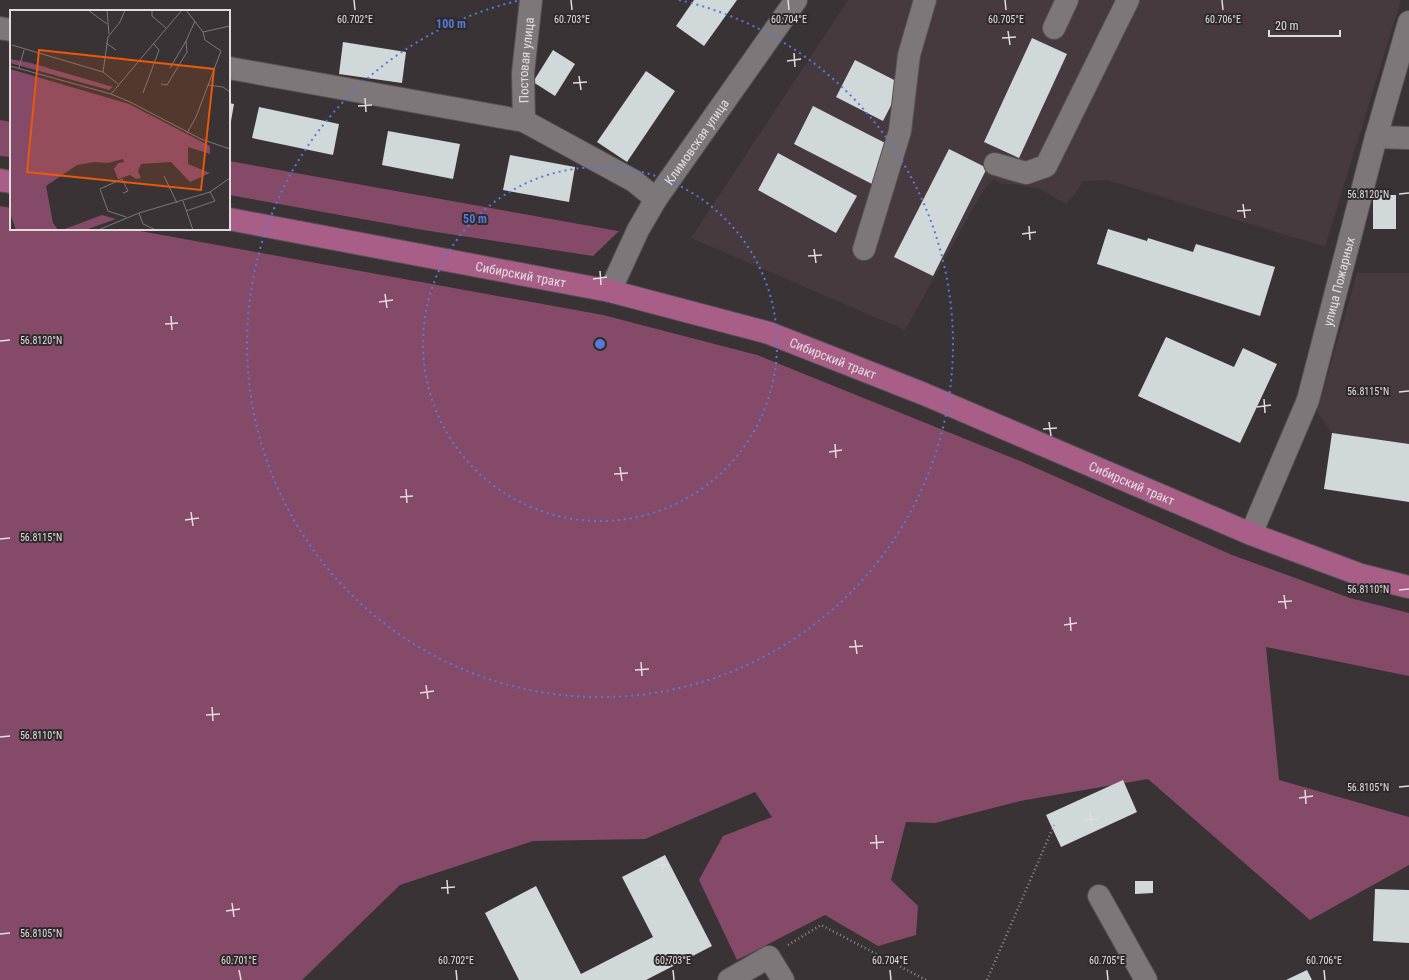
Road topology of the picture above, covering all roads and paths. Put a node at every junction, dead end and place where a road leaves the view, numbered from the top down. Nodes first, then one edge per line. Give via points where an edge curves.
1 (531, 0) edge
2 (796, 0) edge
3 (925, 0) edge
4 (1067, 0) edge
5 (1128, 0) edge
6 (1409, 22) edge
7 (0, 28) edge
8 (1054, 28) dead end
9 (10, 30) edge
10 (230, 68) edge
11 (524, 121) junction
12 (1376, 137) junction
13 (1409, 138) edge
14 (995, 164) dead end
15 (0, 180) edge
16 (10, 182) edge
17 (656, 199) junction
18 (230, 219) edge
19 (864, 249) dead end
20 (610, 291) junction
21 (1251, 534) junction
22 (1409, 587) edge
23 (1055, 823) dead end
24 (1099, 896) dead end
25 (768, 957) junction
26 (729, 980) edge
27 (784, 980) edge
28 (926, 980) edge
29 (987, 980) edge
30 (1146, 980) edge

1 - 11 street, Постовая улица via 523,73
2 - 17 street, Климовская улица
3 - 19 street via 909,55 900,130
4 - 8 street
5 - 14 street via 1046,166 1026,173
6 - 12 street, улица Пожарных
7 - 9 street
10 - 11 street
11 - 17 street via 634,181
12 - 13 street
12 - 21 street, улица Пожарных via 1308,400
15 - 16 main road
17 - 20 street, Климовская улица via 638,230
18 - 20 main road, Сибирский тракт
20 - 21 main road, Сибирский тракт via 769,333 924,394
21 - 22 main road, Сибирский тракт via 1361,575
23 - 29 path
24 - 30 street
25 - 26 street
25 - 27 street
25 - 28 path via 821,925

